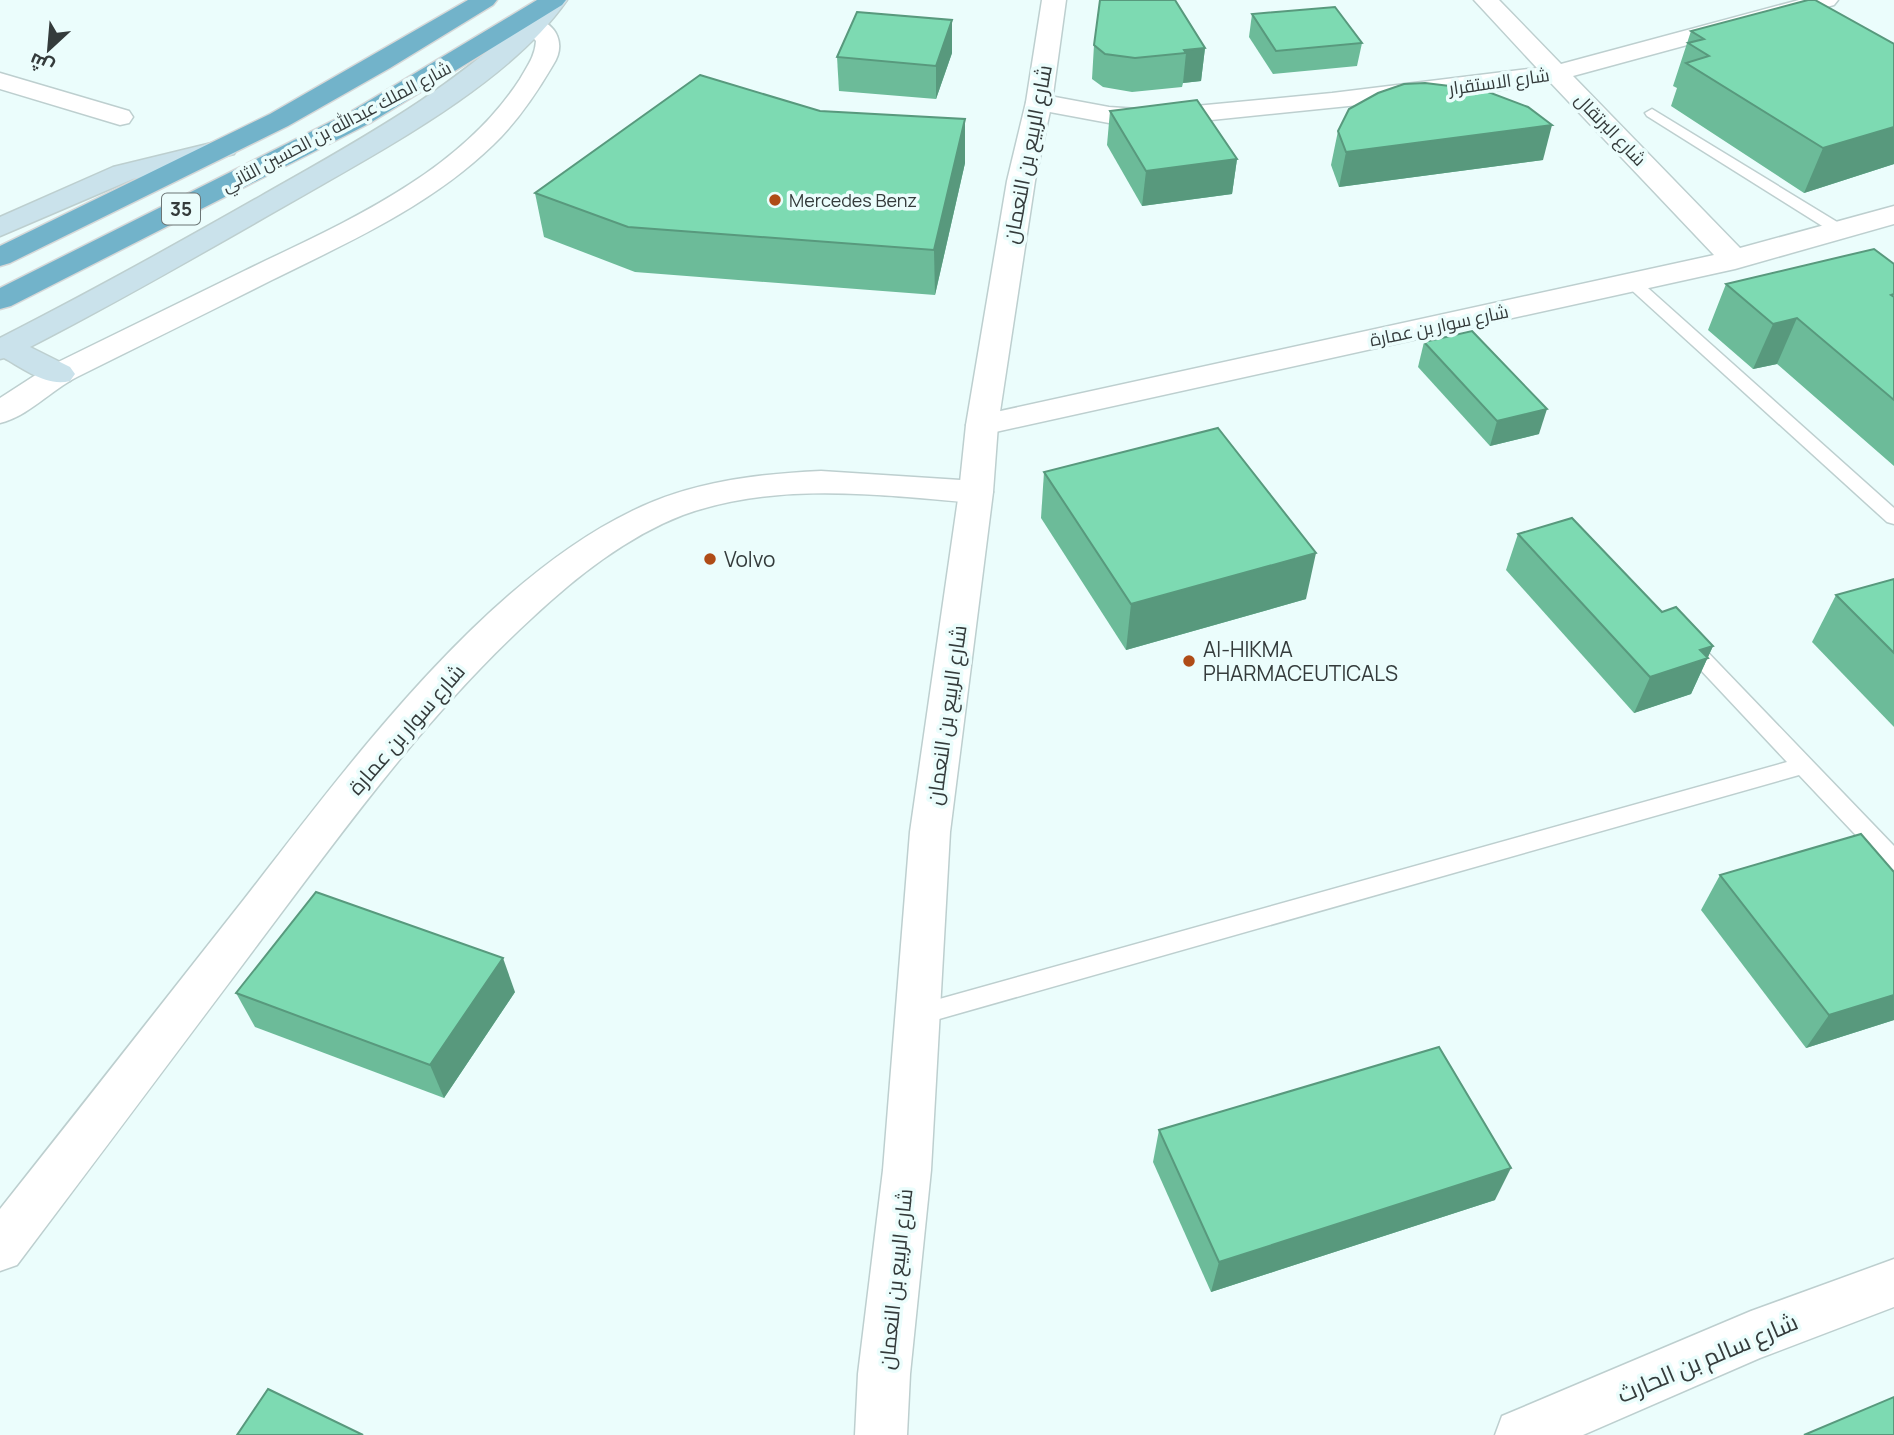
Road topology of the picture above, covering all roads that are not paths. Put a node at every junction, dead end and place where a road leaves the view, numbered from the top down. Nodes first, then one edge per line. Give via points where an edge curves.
1 (485, 0) edge
2 (555, 0) edge
3 (1054, 0) edge
4 (1486, 0) edge
5 (1826, 0) edge
6 (534, 25) junction
7 (1557, 73) junction
8 (0, 81) edge
9 (1039, 102) junction
10 (1652, 113) dead end
11 (120, 117) dead end
12 (224, 148) junction
13 (1894, 215) edge
14 (0, 227) edge
15 (1841, 231) junction
16 (0, 257) edge
17 (1735, 260) junction
18 (1633, 283) junction
19 (0, 300) edge
20 (3, 348) edge
21 (59, 374) junction
22 (0, 412) edge
23 (982, 425) junction
24 (976, 492) junction
25 (1894, 518) edge
26 (1675, 629) edge
27 (1803, 766) junction
28 (1894, 861) edge
29 (918, 1015) junction
30 (0, 1248) edge
31 (1894, 1283) edge
32 (1525, 1434) edge
33 (881, 1435) edge

1 - 12 highway, شارع الملك عبدالله بن الحسين الثاني / 35 via 318,99
2 - 6 main road
2 - 19 highway, شارع الملك عبدالله بن الحسين الثاني / 35 via 361,117
3 - 9 street, شارع الربيع بن النعمان
4 - 7 street, شارع البرتقال
5 - 7 street, شارع الاستقرار
6 - 20 main road via 469,79 350,157
6 - 21 street via 548,39 548,54 519,100 492,130 434,179 373,219
7 - 9 street, شارع الاستقرار via 1153,118
7 - 17 street, شارع البرتقال
8 - 11 street
9 - 23 street, شارع الربيع بن النعمان via 1021,181
10 - 15 lane
12 - 14 main road via 123,173
12 - 16 highway, شارع الملك عبدالله بن الحسين الثاني / 35
13 - 15 street, شارع سوار بن عمارة
15 - 17 street, شارع سوار بن عمارة
17 - 18 street, شارع سوار بن عمارة
18 - 23 street, شارع سوار بن عمارة
18 - 25 lane
20 - 21 main road
21 - 22 street
23 - 24 street, شارع الربيع بن النعمان
24 - 29 street, شارع الربيع بن النعمان via 930,832
24 - 30 street, شارع سوار بن عمارة via 865,484 748,487 671,507 629,526 551,579 441,683 343,802
26 - 27 lane
27 - 28 lane
27 - 29 lane
29 - 33 street, شارع الربيع بن النعمان
31 - 32 street, شارع سالم بن الحارث via 1751,1336

